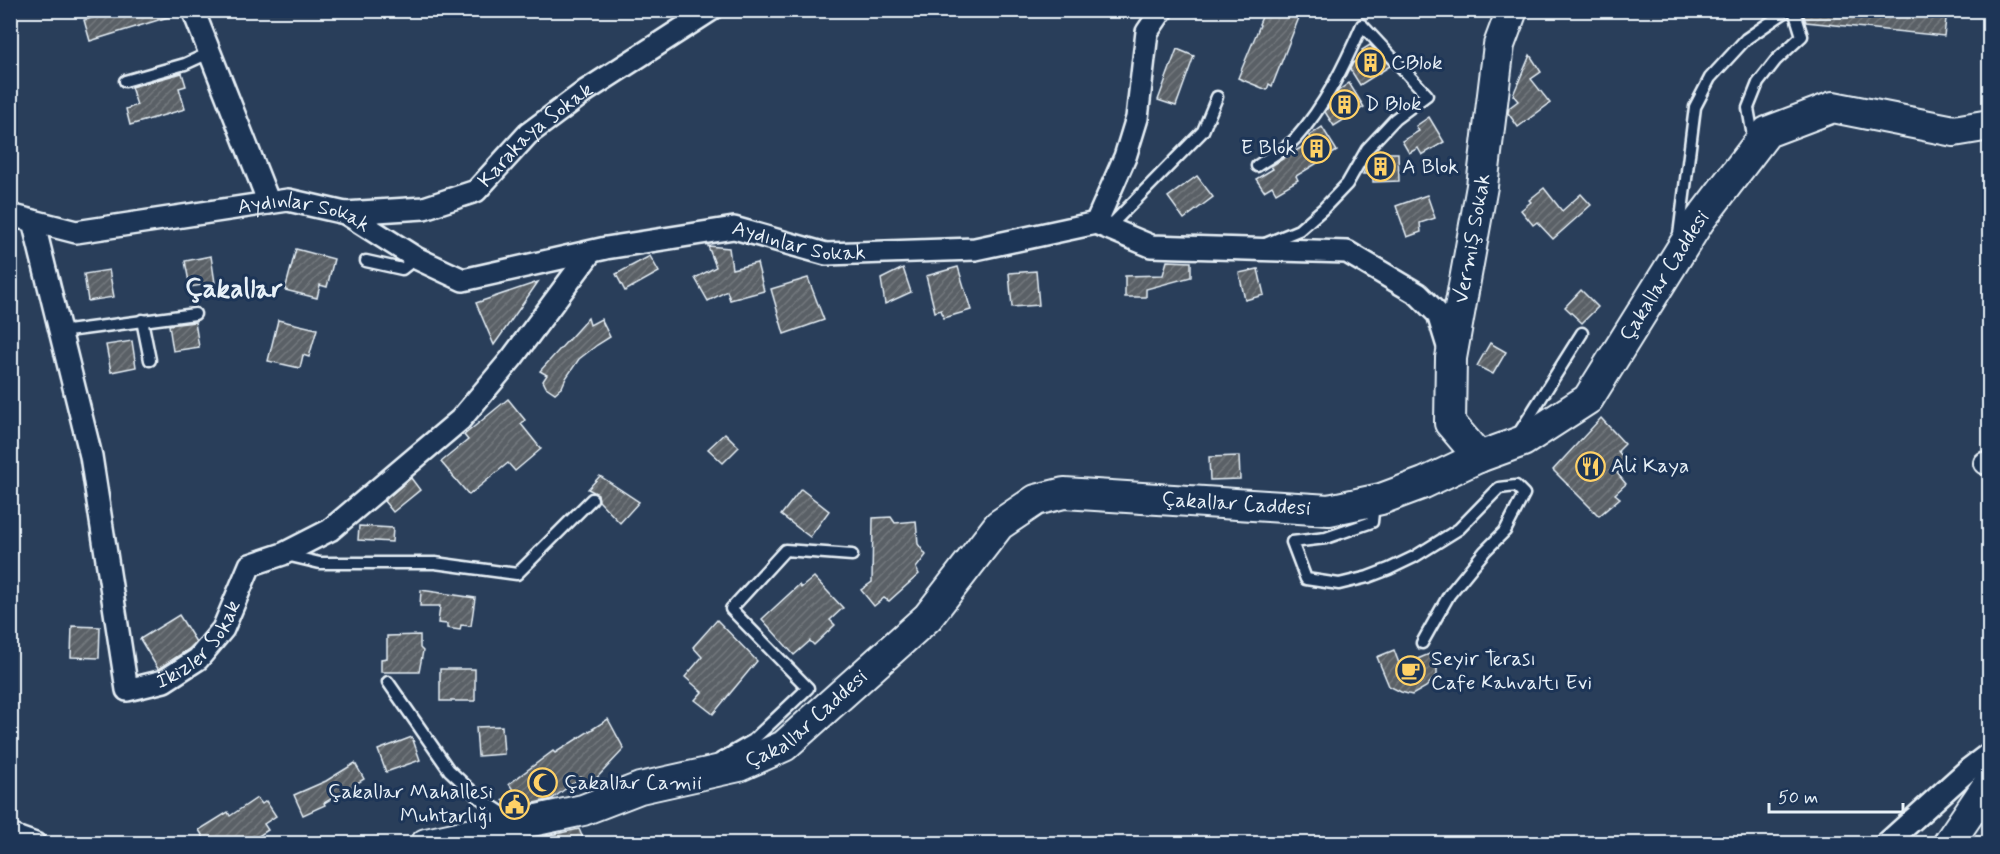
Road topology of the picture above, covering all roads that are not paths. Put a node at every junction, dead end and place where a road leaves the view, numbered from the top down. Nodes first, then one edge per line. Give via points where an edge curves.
1 (193, 10) edge
2 (711, 10) edge
3 (1162, 10) edge
4 (1512, 10) edge
5 (1788, 10) edge
6 (1794, 10) edge
7 (209, 52) junction
8 (125, 81) dead end
9 (1217, 97) dead end
10 (1989, 125) edge
11 (1755, 148) junction
12 (1257, 166) dead end
13 (269, 203) junction
14 (345, 213) junction
15 (10, 215) edge
16 (33, 221) junction
17 (1102, 225) junction
18 (1254, 249) junction
19 (591, 252) junction
20 (1676, 257) junction
21 (416, 258) junction
22 (366, 261) dead end
23 (195, 314) dead end
24 (142, 320) junction
25 (60, 332) junction
26 (1582, 333) dead end
27 (1451, 358) junction
28 (150, 360) dead end
29 (1510, 446) junction
30 (1479, 457) junction
31 (592, 499) dead end
32 (1374, 500) junction
33 (283, 554) junction
34 (852, 555) dead end
35 (1422, 643) dead end
36 (388, 682) dead end
37 (1989, 753) edge
38 (692, 776) junction
39 (1989, 782) edge
40 (520, 824) junction
41 (10, 835) edge
42 (35, 843) edge
43 (426, 843) edge
44 (1886, 843) edge
45 (1948, 843) edge

1 - 7 street
2 - 14 street, Karakaya Sokak via 587,90 528,134 476,191 424,208
3 - 17 street via 1147,32 1137,117
4 - 27 street, Vermiş Sokak via 1499,45 1482,186
5 - 20 lane via 1746,39 1710,78 1695,106
6 - 11 lane via 1802,36 1758,83 1748,108
7 - 8 lane via 185,64
7 - 13 street
9 - 17 lane via 1203,130
10 - 11 street, Çakallar Caddesi via 1954,131 1833,107 1767,132
11 - 20 street, Çakallar Caddesi
12 - 18 lane via 1294,140 1314,115 1362,25 1427,95 1395,119 1367,149 1347,184 1323,209 1299,230
13 - 14 street, Aydınlar Sokak via 288,200
13 - 16 street, Aydınlar Sokak via 76,232
14 - 21 street, Aydınlar Sokak
15 - 16 street, Aydınlar Sokak
16 - 25 street, İkizler Sokak
17 - 18 street via 1150,246
17 - 19 street, Aydınlar Sokak via 975,249 826,254 734,228
18 - 27 street via 1347,252 1418,294 1438,314
19 - 21 street, Aydınlar Sokak via 463,280
19 - 33 street, İkizler Sokak via 460,420 330,531
20 - 29 street, Çakallar Caddesi via 1588,399
21 - 22 lane via 402,269
23 - 24 lane
24 - 25 lane
24 - 28 lane
25 - 33 street, İkizler Sokak via 91,456 127,690 164,681 198,658 223,629 249,564
26 - 29 lane
27 - 30 street, Vermiş Sokak via 1450,423
29 - 30 street, Çakallar Caddesi
30 - 32 street, Çakallar Caddesi via 1424,483
31 - 33 lane via 517,574 435,563 320,563
32 - 35 lane via 1372,522 1326,538 1292,542 1306,579 1339,584 1378,573 1414,557 1459,528 1499,488 1516,486 1524,494 1505,531 1449,595
32 - 38 street, Çakallar Caddesi via 1329,510 1064,494 1036,500 999,525 928,617 784,746 739,766
34 - 38 lane via 785,549 731,609 808,688 753,740
36 - 40 lane via 449,770 478,797
37 - 44 street
38 - 40 street, Çakallar Caddesi via 640,788 583,810
39 - 45 street
40 - 43 street, Çakallar Caddesi
41 - 42 street

